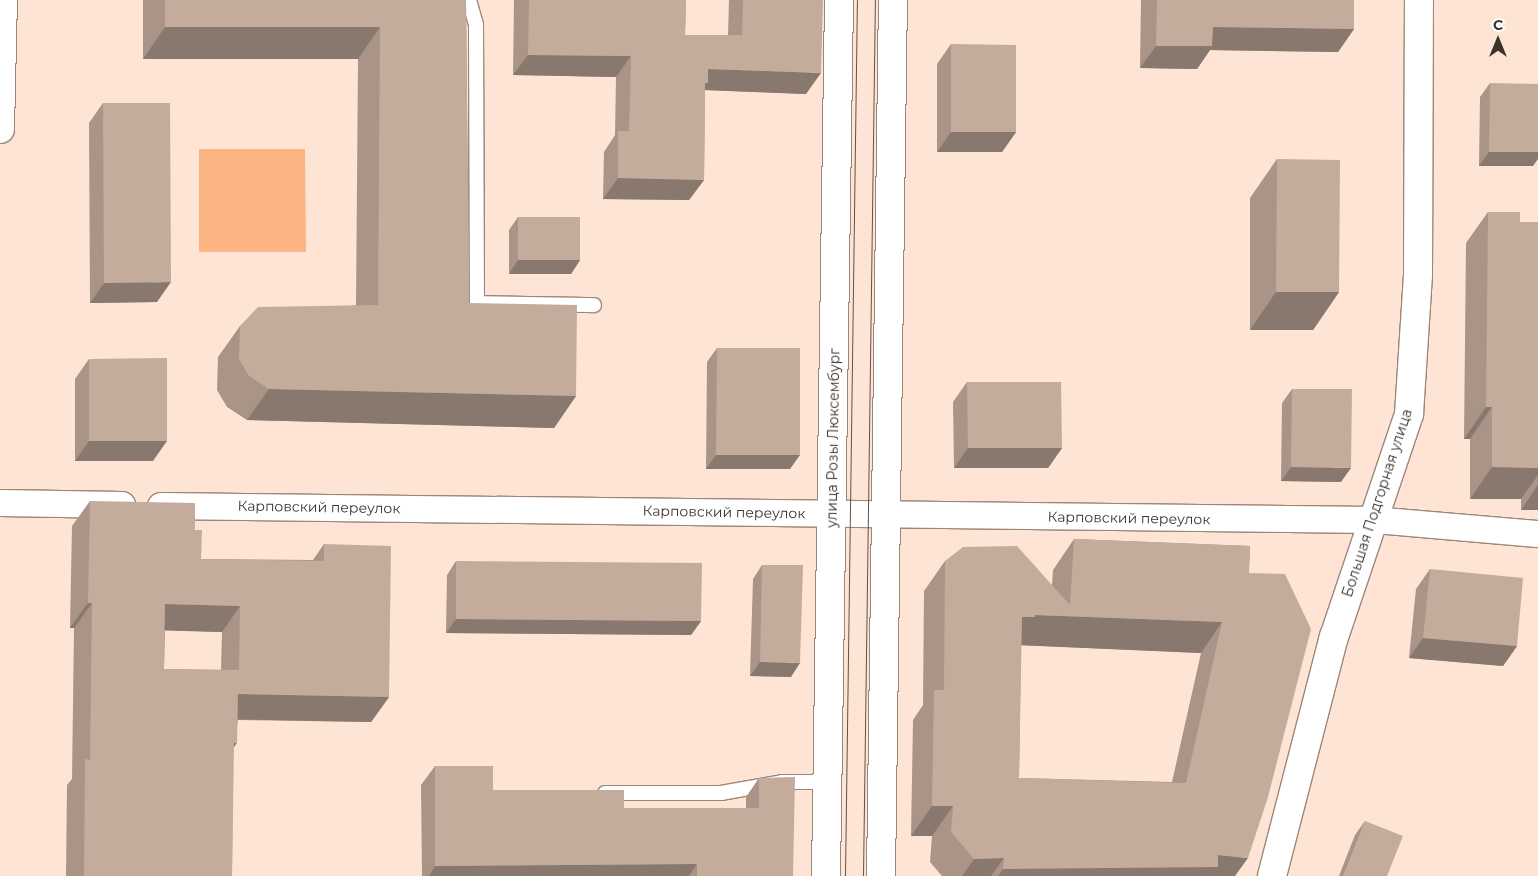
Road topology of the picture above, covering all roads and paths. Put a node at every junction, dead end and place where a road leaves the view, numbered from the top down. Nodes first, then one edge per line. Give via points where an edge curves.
1 (3, 0) edge
2 (469, 0) edge
3 (839, 0) edge
4 (893, 0) edge
5 (1419, 0) edge
6 (0, 129) edge
7 (594, 305) dead end
8 (0, 503) edge
9 (831, 514) junction
10 (885, 515) junction
11 (1374, 520) junction
12 (1538, 534) edge
13 (828, 782) junction
14 (593, 793) edge
15 (826, 876) edge
16 (881, 876) edge
17 (1272, 876) edge

1 - 6 main road
2 - 7 lane via 476,25 477,303
3 - 9 main road, улица Розы Люксембург
4 - 10 main road
5 - 11 main road, Большая Подгорная улица via 1418,275 1409,414
8 - 9 street, Карповский переулок
9 - 10 street, Карповский переулок
9 - 13 main road, улица Розы Люксембург
10 - 11 street, Карповский переулок
10 - 16 main road
11 - 12 street, Карповский переулок
11 - 17 main road, Большая Подгорная улица via 1334,637
13 - 14 lane via 782,782 721,793
13 - 15 main road, улица Розы Люксембург

